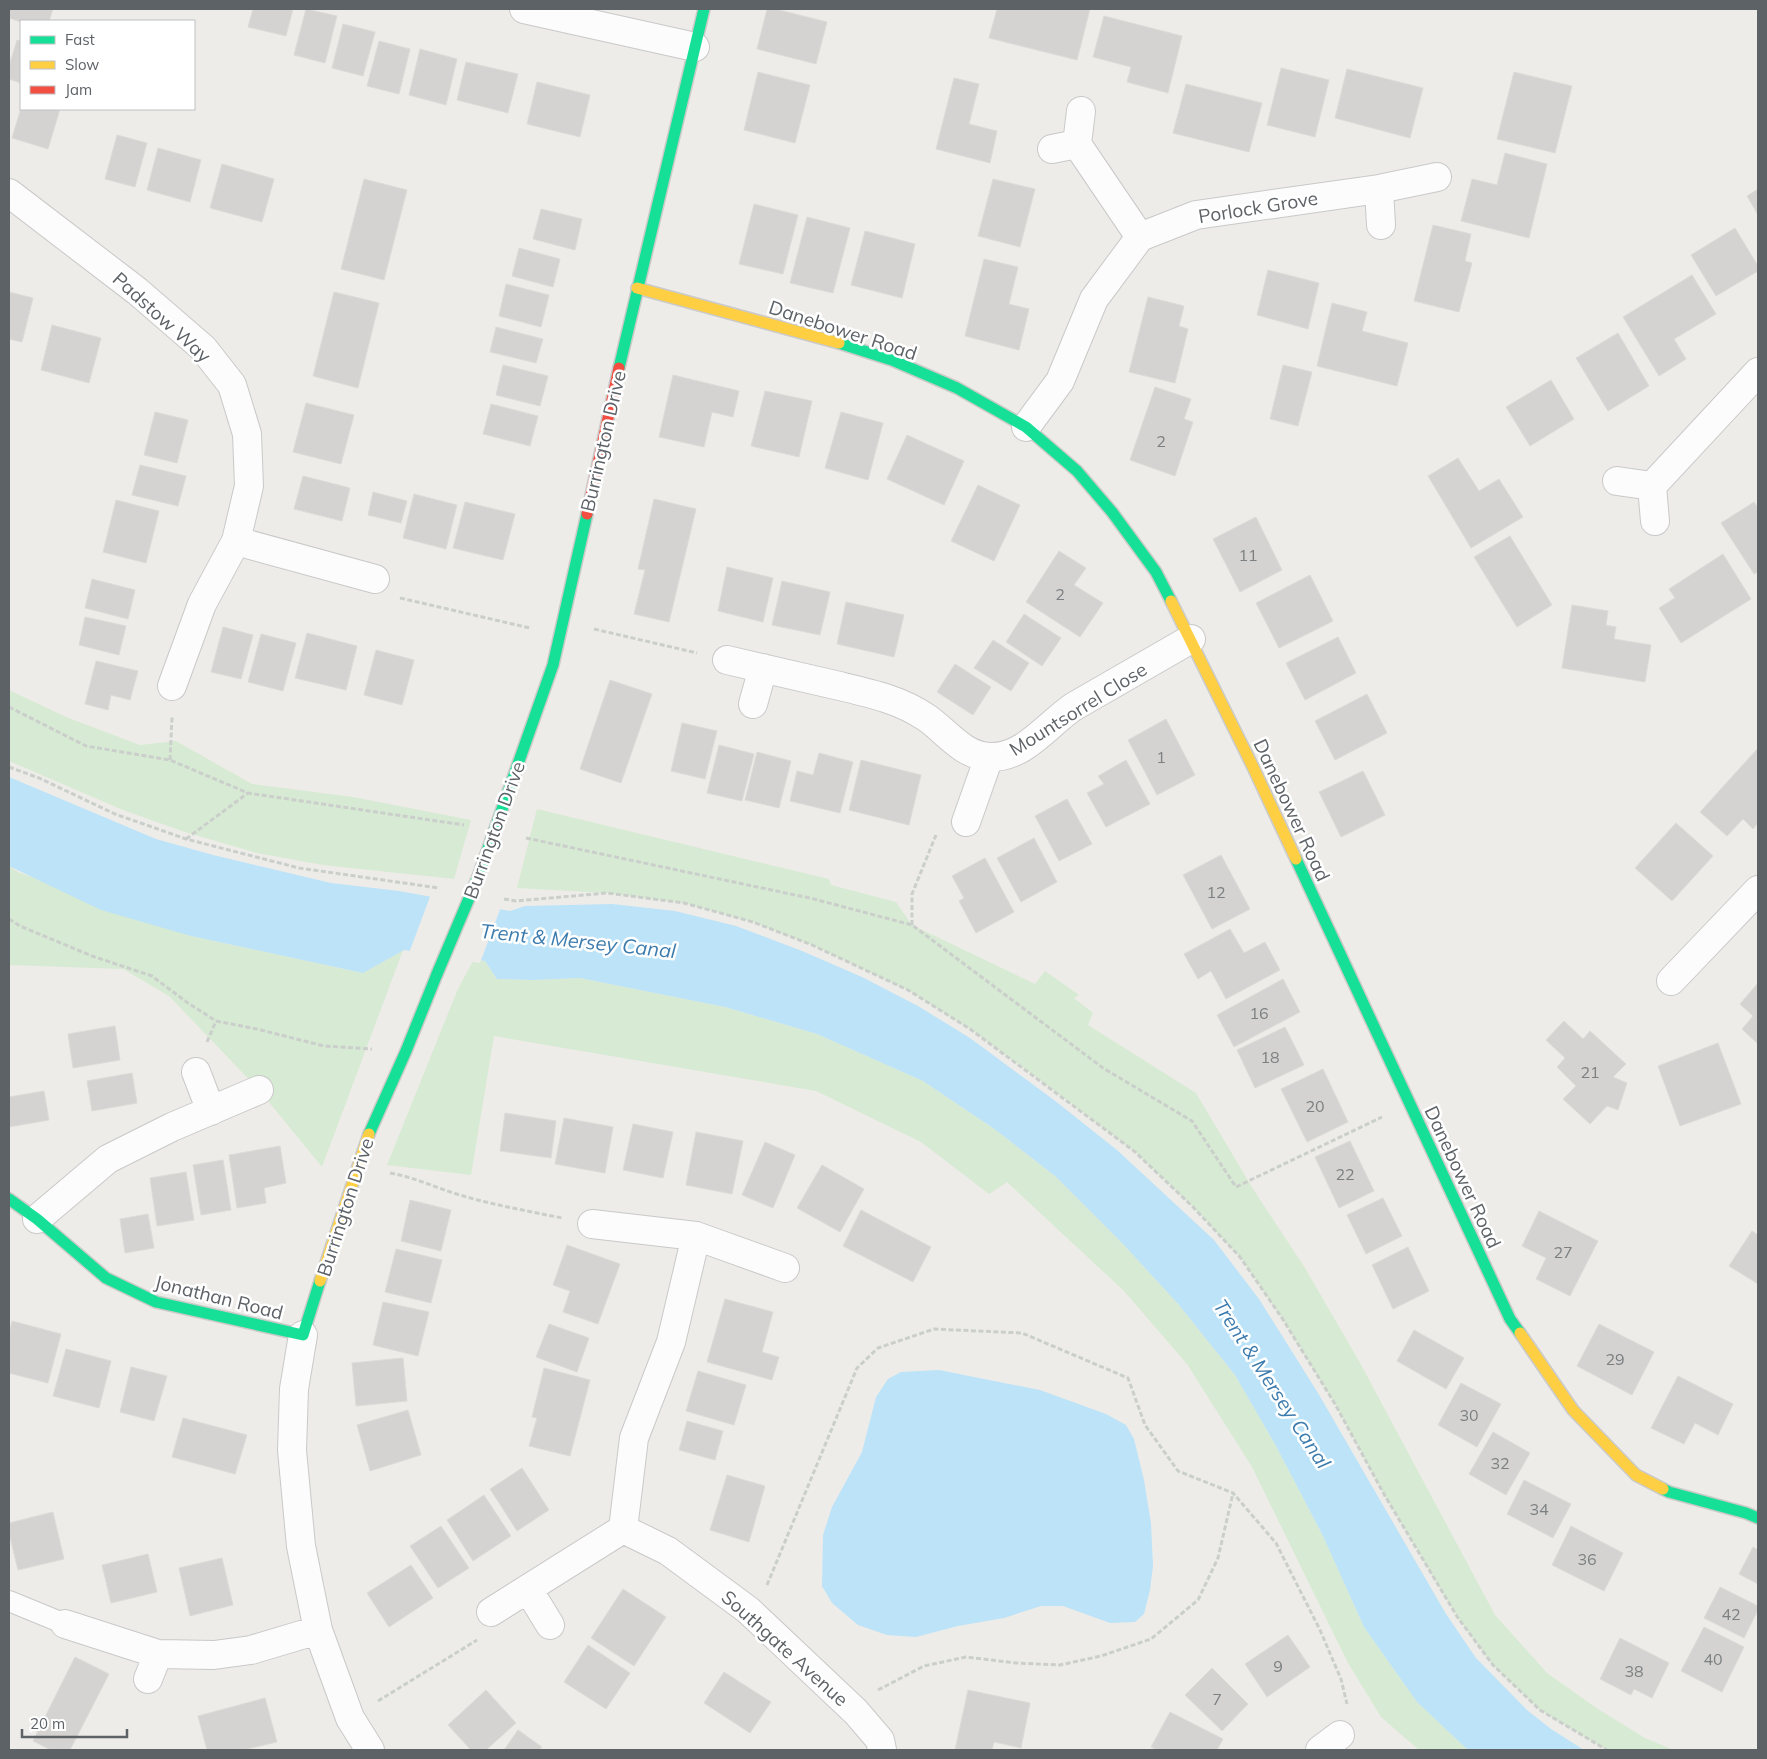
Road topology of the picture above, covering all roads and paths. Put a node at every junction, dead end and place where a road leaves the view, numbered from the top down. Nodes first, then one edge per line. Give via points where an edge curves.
1 (524, 9) edge
2 (704, 9) edge
3 (695, 47) junction
4 (1081, 111) dead end
5 (1437, 177) dead end
6 (1379, 189) junction
7 (9, 193) edge
8 (1381, 225) dead end
9 (1140, 237) junction
10 (637, 288) junction
11 (1758, 372) edge
12 (1026, 427) junction
13 (1617, 481) dead end
14 (1652, 486) junction
15 (1655, 521) dead end
16 (236, 541) junction
17 (375, 579) joint
18 (562, 621) junction
19 (560, 635) junction
20 (1191, 639) junction
21 (727, 660) joint
22 (763, 668) junction
23 (172, 686) joint
24 (753, 704) dead end
25 (9, 707) edge
26 (989, 757) junction
27 (170, 760) junction
28 (9, 767) edge
29 (248, 793) junction
30 (966, 822) joint
31 (495, 830) junction
32 (186, 839) junction
33 (441, 888) dead end
34 (1758, 890) edge
35 (498, 898) dead end
36 (9, 919) edge
37 (912, 925) junction
38 (1671, 982) dead end
39 (406, 1051) junction
40 (196, 1072) dead end
41 (259, 1090) dead end
42 (1410, 1104) junction
43 (211, 1111) junction
44 (358, 1168) junction
45 (9, 1199) edge
46 (37, 1219) junction
47 (592, 1224) joint
48 (696, 1236) junction
49 (785, 1268) dead end
50 (303, 1335) junction
51 (1234, 1493) junction
52 (1758, 1518) edge
53 (623, 1529) junction
54 (528, 1589) junction
55 (9, 1601) edge
56 (490, 1612) joint
57 (754, 1616) junction
58 (64, 1624) joint
59 (550, 1625) dead end
60 (318, 1630) junction
61 (158, 1654) junction
62 (148, 1679) dead end
63 (848, 1705) junction
64 (1348, 1706) dead end
65 (350, 1718) junction
66 (370, 1750) edge
67 (882, 1750) edge
68 (1607, 1750) edge

1 - 3 street
2 - 3 street, Burrington Drive
3 - 10 street, Burrington Drive
4 - 9 street via 1064,146
5 - 6 street, Porlock Grove
6 - 8 street
6 - 9 street, Porlock Grove via 1196,215
7 - 16 street, Padstow Way via 137,291 203,348 232,385 247,434 249,486
9 - 12 street via 1094,299 1060,382
10 - 12 street, Danebower Road via 892,360 957,388
10 - 18 street, Burrington Drive
11 - 14 street
12 - 20 street, Danebower Road via 1077,471 1112,512 1156,572
13 - 14 street
14 - 15 street
16 - 17 street
16 - 23 street, Padstow Way via 202,604
17 - 19 path via 376,592
18 - 19 street, Burrington Drive
18 - 21 path
19 - 31 street, Burrington Drive via 553,665
20 - 26 street, Mountsorrel Close via 1073,707 1016,752
20 - 42 street, Danebower Road
21 - 22 street, Mountsorrel Close
22 - 24 street
22 - 26 street, Mountsorrel Close via 891,699 927,718 960,746
23 - 27 path
25 - 27 path via 86,746
26 - 30 street, Mountsorrel Close
27 - 29 path
28 - 32 path via 115,814
29 - 31 path
29 - 32 path
30 - 37 path via 944,816 912,894
31 - 37 path via 814,899
31 - 39 street, Burrington Drive, bridge
32 - 33 path via 300,868
34 - 38 street
35 - 68 path via 516,902 607,893 684,903 752,922 812,945 908,990 970,1029 1134,1152 1240,1257 1336,1404 1458,1618 1493,1665 1540,1710
36 - 39 path via 92,956 152,976 216,1021 324,1046
37 - 42 path via 1104,1068 1192,1121 1236,1186
39 - 44 street, Burrington Drive via 367,1138
40 - 43 street
41 - 43 street
42 - 52 street, Danebower Road via 1510,1319 1573,1410 1636,1475 1652,1485
43 - 46 street via 108,1159
44 - 47 path via 408,1176 459,1195
44 - 50 street, Burrington Drive
45 - 46 street, Jonathan Road
46 - 50 street, Jonathan Road via 106,1278 156,1302
47 - 48 street
48 - 49 street
48 - 53 street via 671,1342 634,1438
50 - 60 street, Burrington Drive via 294,1389 292,1450 301,1546
51 - 57 path via 1178,1471 1145,1425 1128,1378 1022,1333 934,1329 878,1348 857,1368
51 - 63 path via 1218,1558 1198,1600 1151,1639 1101,1656 1060,1665 966,1657 941,1662 924,1666
51 - 64 path via 1276,1543 1320,1630 1341,1678
53 - 54 street
53 - 57 street, Southgate Avenue via 668,1551
54 - 56 street
54 - 59 street
55 - 58 lane
56 - 65 path via 497,1628
57 - 63 street, Southgate Avenue
58 - 61 street
60 - 61 street via 251,1650 214,1655
60 - 65 street, Burrington Drive
61 - 62 street
63 - 67 street, Southgate Avenue via 880,1740
65 - 66 street, Burrington Drive

